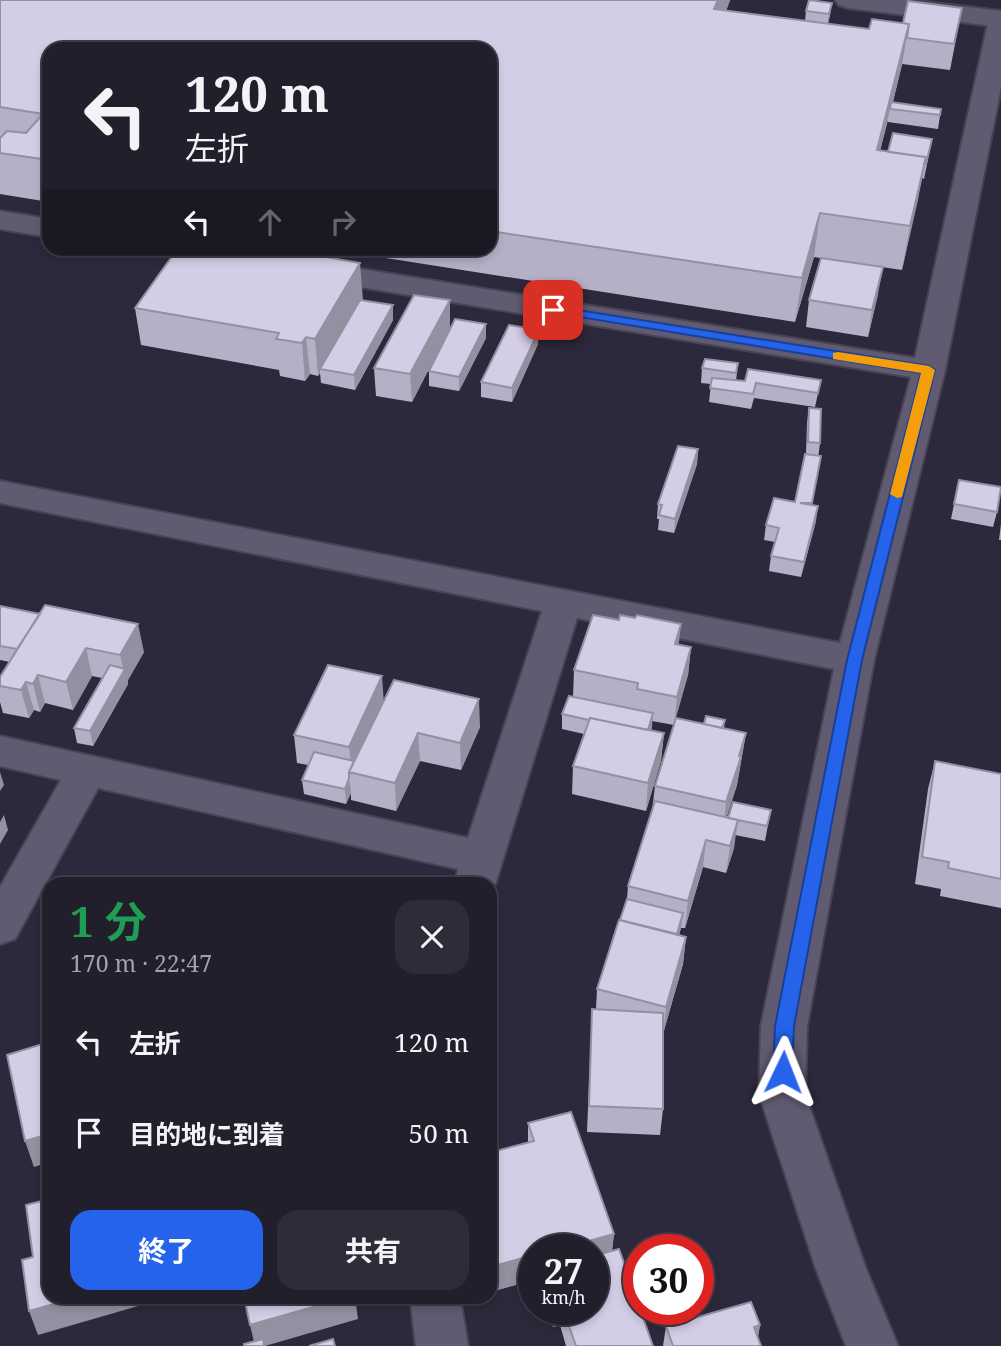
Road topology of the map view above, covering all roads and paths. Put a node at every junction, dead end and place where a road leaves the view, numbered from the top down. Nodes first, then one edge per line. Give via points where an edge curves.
1 (848, 0) edge
2 (1001, 21) edge
3 (0, 220) edge
4 (42, 227) edge
5 (287, 266) edge
6 (929, 370) junction
7 (0, 492) edge
8 (564, 602) junction
9 (855, 660) junction
10 (0, 751) edge
11 (87, 771) junction
12 (478, 871) edge
13 (0, 926) edge
14 (436, 1304) edge
15 (442, 1346) edge
16 (872, 1346) edge

1 - 2 street
2 - 6 street
3 - 4 street
5 - 6 street
6 - 9 street
7 - 8 street
8 - 9 street
8 - 12 street
9 - 16 street via 784,1026 782,1094
10 - 11 street
11 - 12 street
11 - 13 street
14 - 15 street

